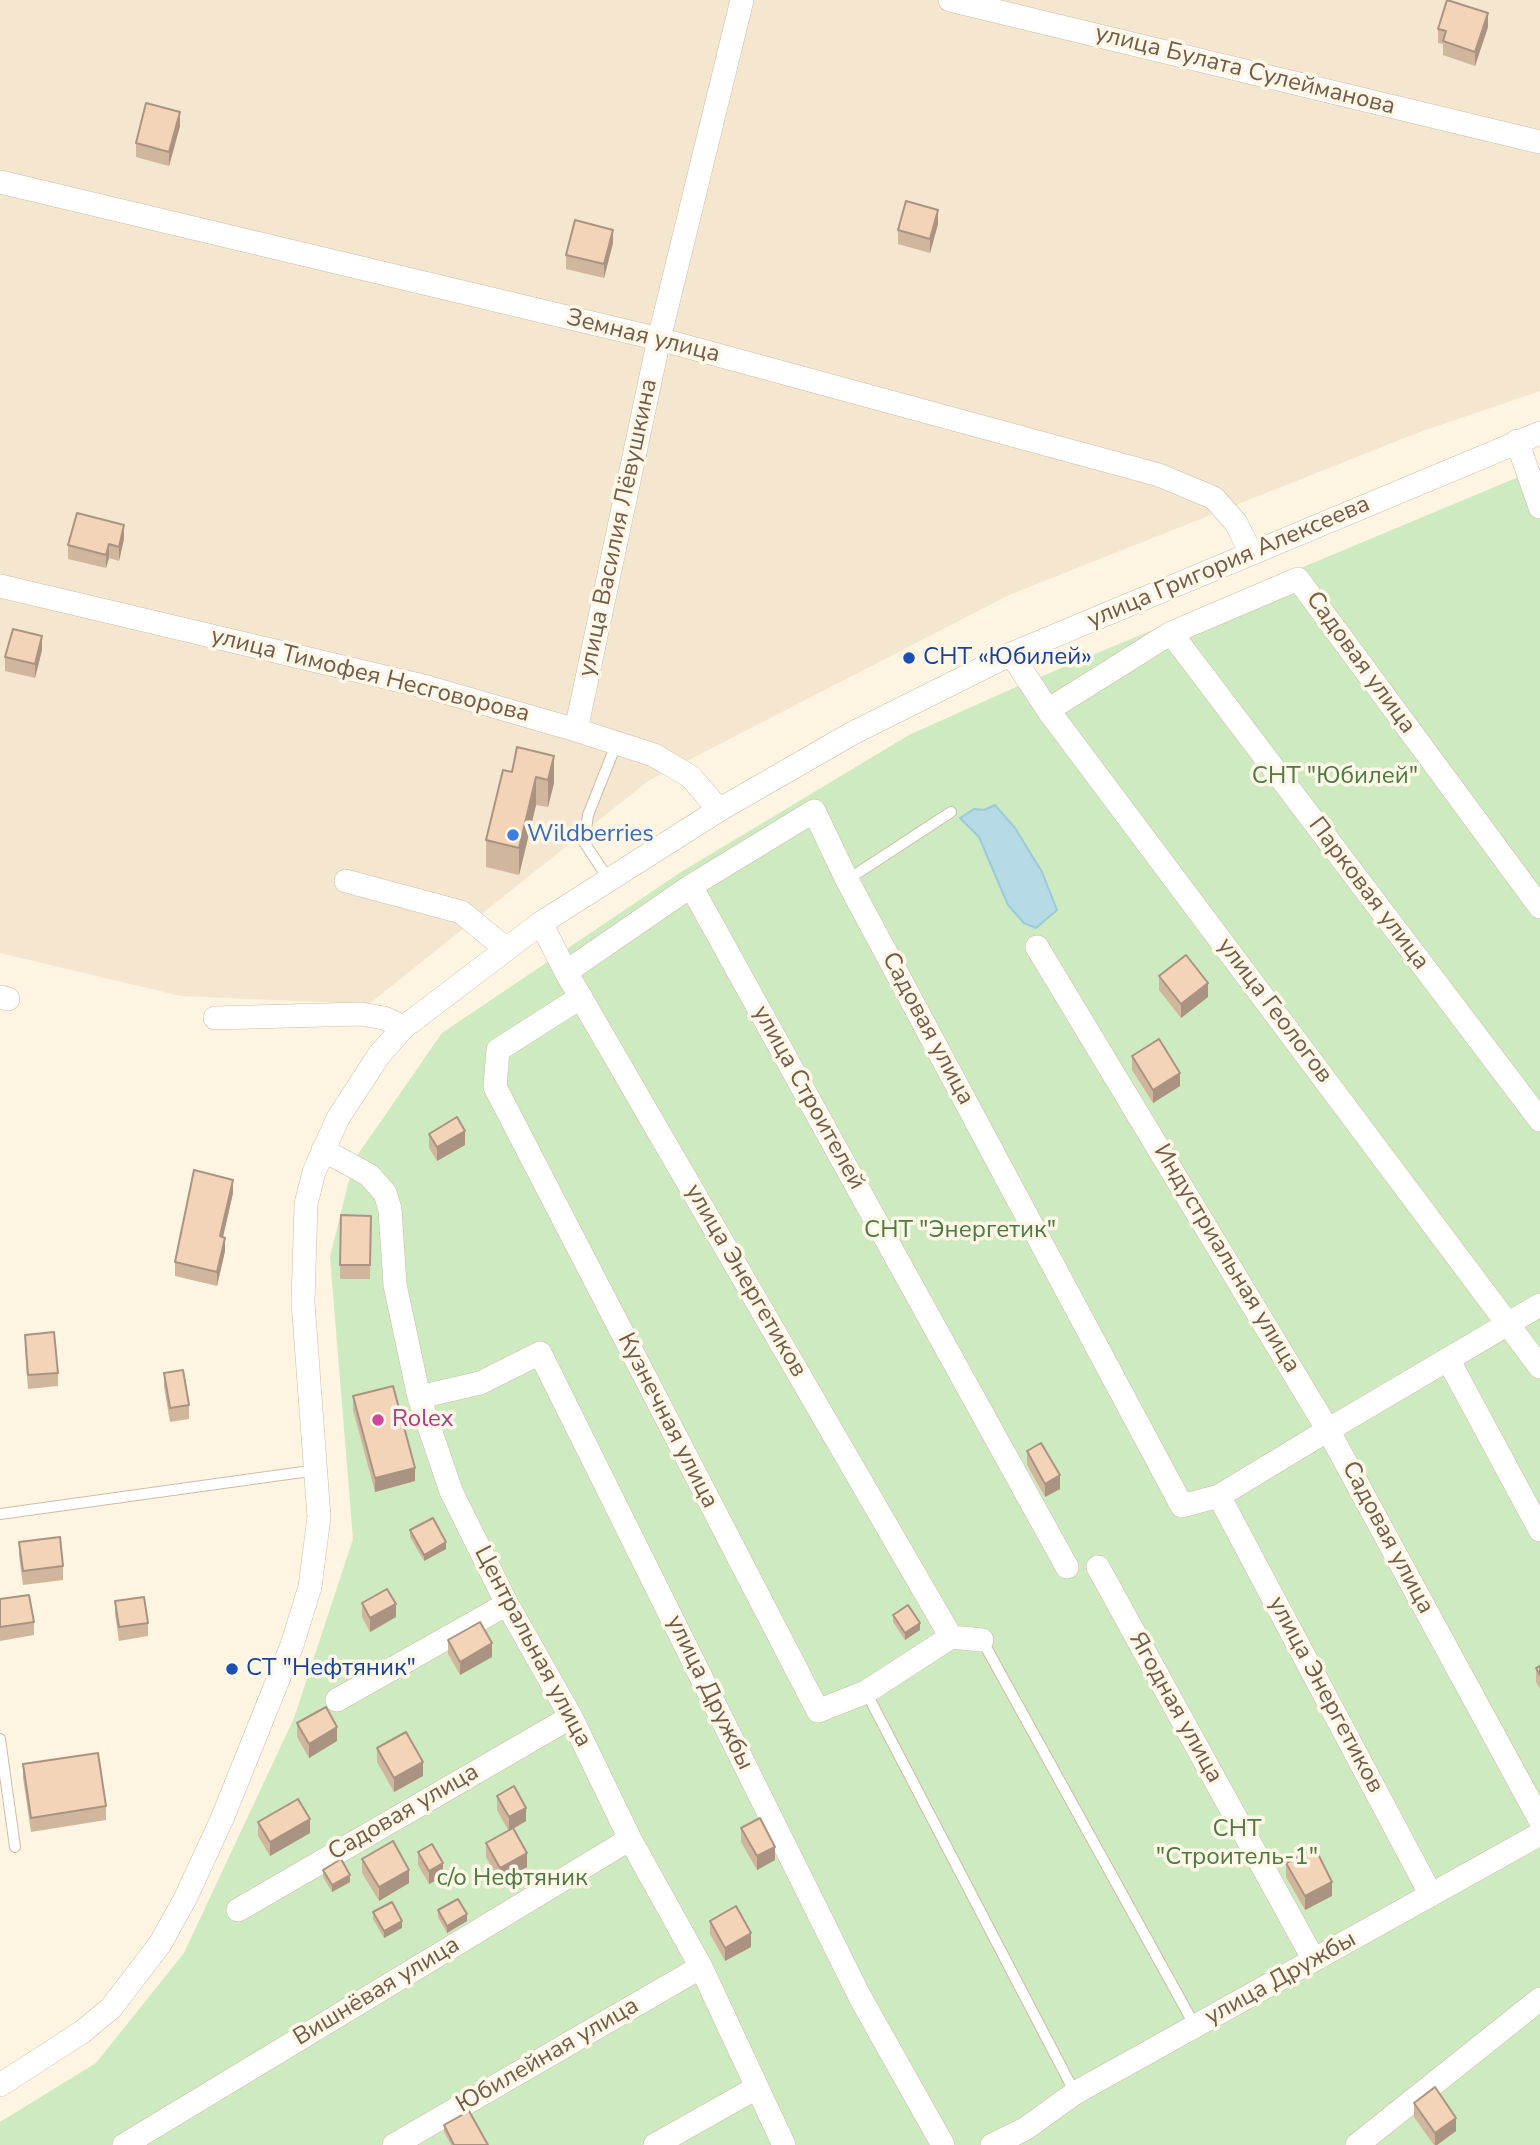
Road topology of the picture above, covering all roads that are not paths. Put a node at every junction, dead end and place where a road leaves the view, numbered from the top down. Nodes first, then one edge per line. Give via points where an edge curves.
1 (742, 0) edge
2 (950, 0) edge
3 (1540, 142) edge
4 (0, 182) edge
5 (659, 339) junction
6 (1540, 433) edge
7 (1517, 441) junction
8 (1540, 507) edge
9 (1251, 553) junction
10 (0, 586) edge
11 (1171, 633) junction
12 (1012, 654) junction
13 (1048, 709) junction
14 (576, 730) junction
15 (617, 743) junction
16 (719, 810) junction
17 (951, 812) dead end
18 (609, 880) junction
19 (847, 880) junction
20 (345, 881) dead end
21 (691, 886) junction
22 (1540, 907) edge
23 (541, 923) junction
24 (1037, 947) dead end
25 (505, 948) junction
26 (566, 972) junction
27 (581, 997) junction
28 (215, 1018) dead end
29 (404, 1027) junction
30 (1540, 1120) edge
31 (323, 1150) junction
32 (1540, 1305) edge
33 (1505, 1327) junction
34 (1449, 1361) junction
35 (1540, 1367) edge
36 (419, 1396) junction
37 (1328, 1430) junction
38 (317, 1470) junction
39 (1219, 1496) junction
40 (0, 1514) edge
41 (1540, 1530) edge
42 (1083, 1567) joint
43 (507, 1604) junction
44 (951, 1637) junction
45 (982, 1640) joint
46 (866, 1692) junction
47 (337, 1700) dead end
48 (571, 1717) junction
49 (0, 1739) edge
50 (1540, 1820) edge
51 (1540, 1835) edge
52 (630, 1839) junction
53 (15, 1847) dead end
54 (1431, 1895) junction
55 (238, 1910) dead end
56 (1314, 1961) junction
57 (701, 1967) junction
58 (1540, 1999) edge
59 (1195, 2026) junction
60 (0, 2085) edge
61 (757, 2088) junction
62 (1075, 2094) junction
63 (1030, 2137) edge
64 (124, 2145) edge
65 (394, 2145) edge
66 (655, 2145) edge
67 (784, 2145) edge
68 (943, 2145) edge
69 (992, 2145) edge
70 (1357, 2145) edge

1 - 5 street, улица Василия Лёвушкина
2 - 3 street, улица Булата Сулейманова
4 - 5 street, Земная улица
5 - 9 street, Земная улица via 1189,485 1214,499 1236,523
5 - 14 street, улица Василия Лёвушкина
6 - 7 street, улица Григория Алексеева
7 - 8 street
7 - 9 street, улица Григория Алексеева
9 - 12 street, улица Григория Алексеева
10 - 14 street, улица Тимофея Несговорова via 427,687
11 - 13 street, Садовая улица
11 - 22 street, Садовая улица via 1298,579
11 - 30 street, Парковая улица
12 - 13 street, улица Геологов
12 - 16 street, улица Григория Алексеева via 851,734
13 - 33 street, улица Геологов
14 - 15 street, улица Тимофея Несговорова
15 - 16 street, улица Тимофея Несговорова via 654,755 691,777
15 - 18 lane via 588,815 584,842
16 - 18 street, улица Григория Алексеева
17 - 19 lane
18 - 23 street, улица Григория Алексеева
19 - 21 street, Садовая улица via 814,811
19 - 39 street, Садовая улица via 1182,1506
20 - 25 street via 461,912
21 - 26 street, Садовая улица
21 - 42 street, улица Строителей
23 - 25 street, улица Григория Алексеева
23 - 26 street, улица Энергетиков
24 - 37 street, Индустриальная улица
25 - 29 street, улица Григория Алексеева
26 - 27 street, улица Энергетиков
27 - 44 street, улица Энергетиков
27 - 46 street, Кузнечная улица via 498,1050 495,1087 818,1712
28 - 29 street via 361,1014
29 - 31 street, улица Григория Алексеева via 372,1066
31 - 36 street, Центральная улица via 369,1175 385,1193 395,1285
31 - 38 street, улица Григория Алексеева via 306,1204 302,1265
32 - 33 street
33 - 34 street
33 - 35 street, улица Геологов
34 - 37 street
34 - 41 street
36 - 43 street, Центральная улица via 451,1491
36 - 68 street, улица Дружбы via 480,1383 541,1353 861,1999
37 - 39 street
37 - 50 street, Садовая улица
38 - 40 lane
38 - 60 street, улица Григория Алексеева via 317,1548 303,1610 261,1723 185,1899 160,1944 111,2008
39 - 54 street, улица Энергетиков
42 - 56 street, Ягодная улица
43 - 47 street
43 - 48 street, Центральная улица
44 - 45 street
44 - 46 street, Кузнечная улица
45 - 59 lane
46 - 62 lane
48 - 52 street, Центральная улица
48 - 55 street, Садовая улица
49 - 53 lane
51 - 54 street, улица Дружбы
52 - 57 street, Центральная улица
52 - 64 street, Вишнёвая улица
54 - 56 street, улица Дружбы
56 - 59 street, улица Дружбы
57 - 61 street, Центральная улица
57 - 65 street, Юбилейная улица
58 - 70 street
59 - 62 street, улица Дружбы
61 - 66 street
61 - 67 street, Центральная улица
62 - 63 street, улица Дружбы
63 - 69 street, улица Дружбы

